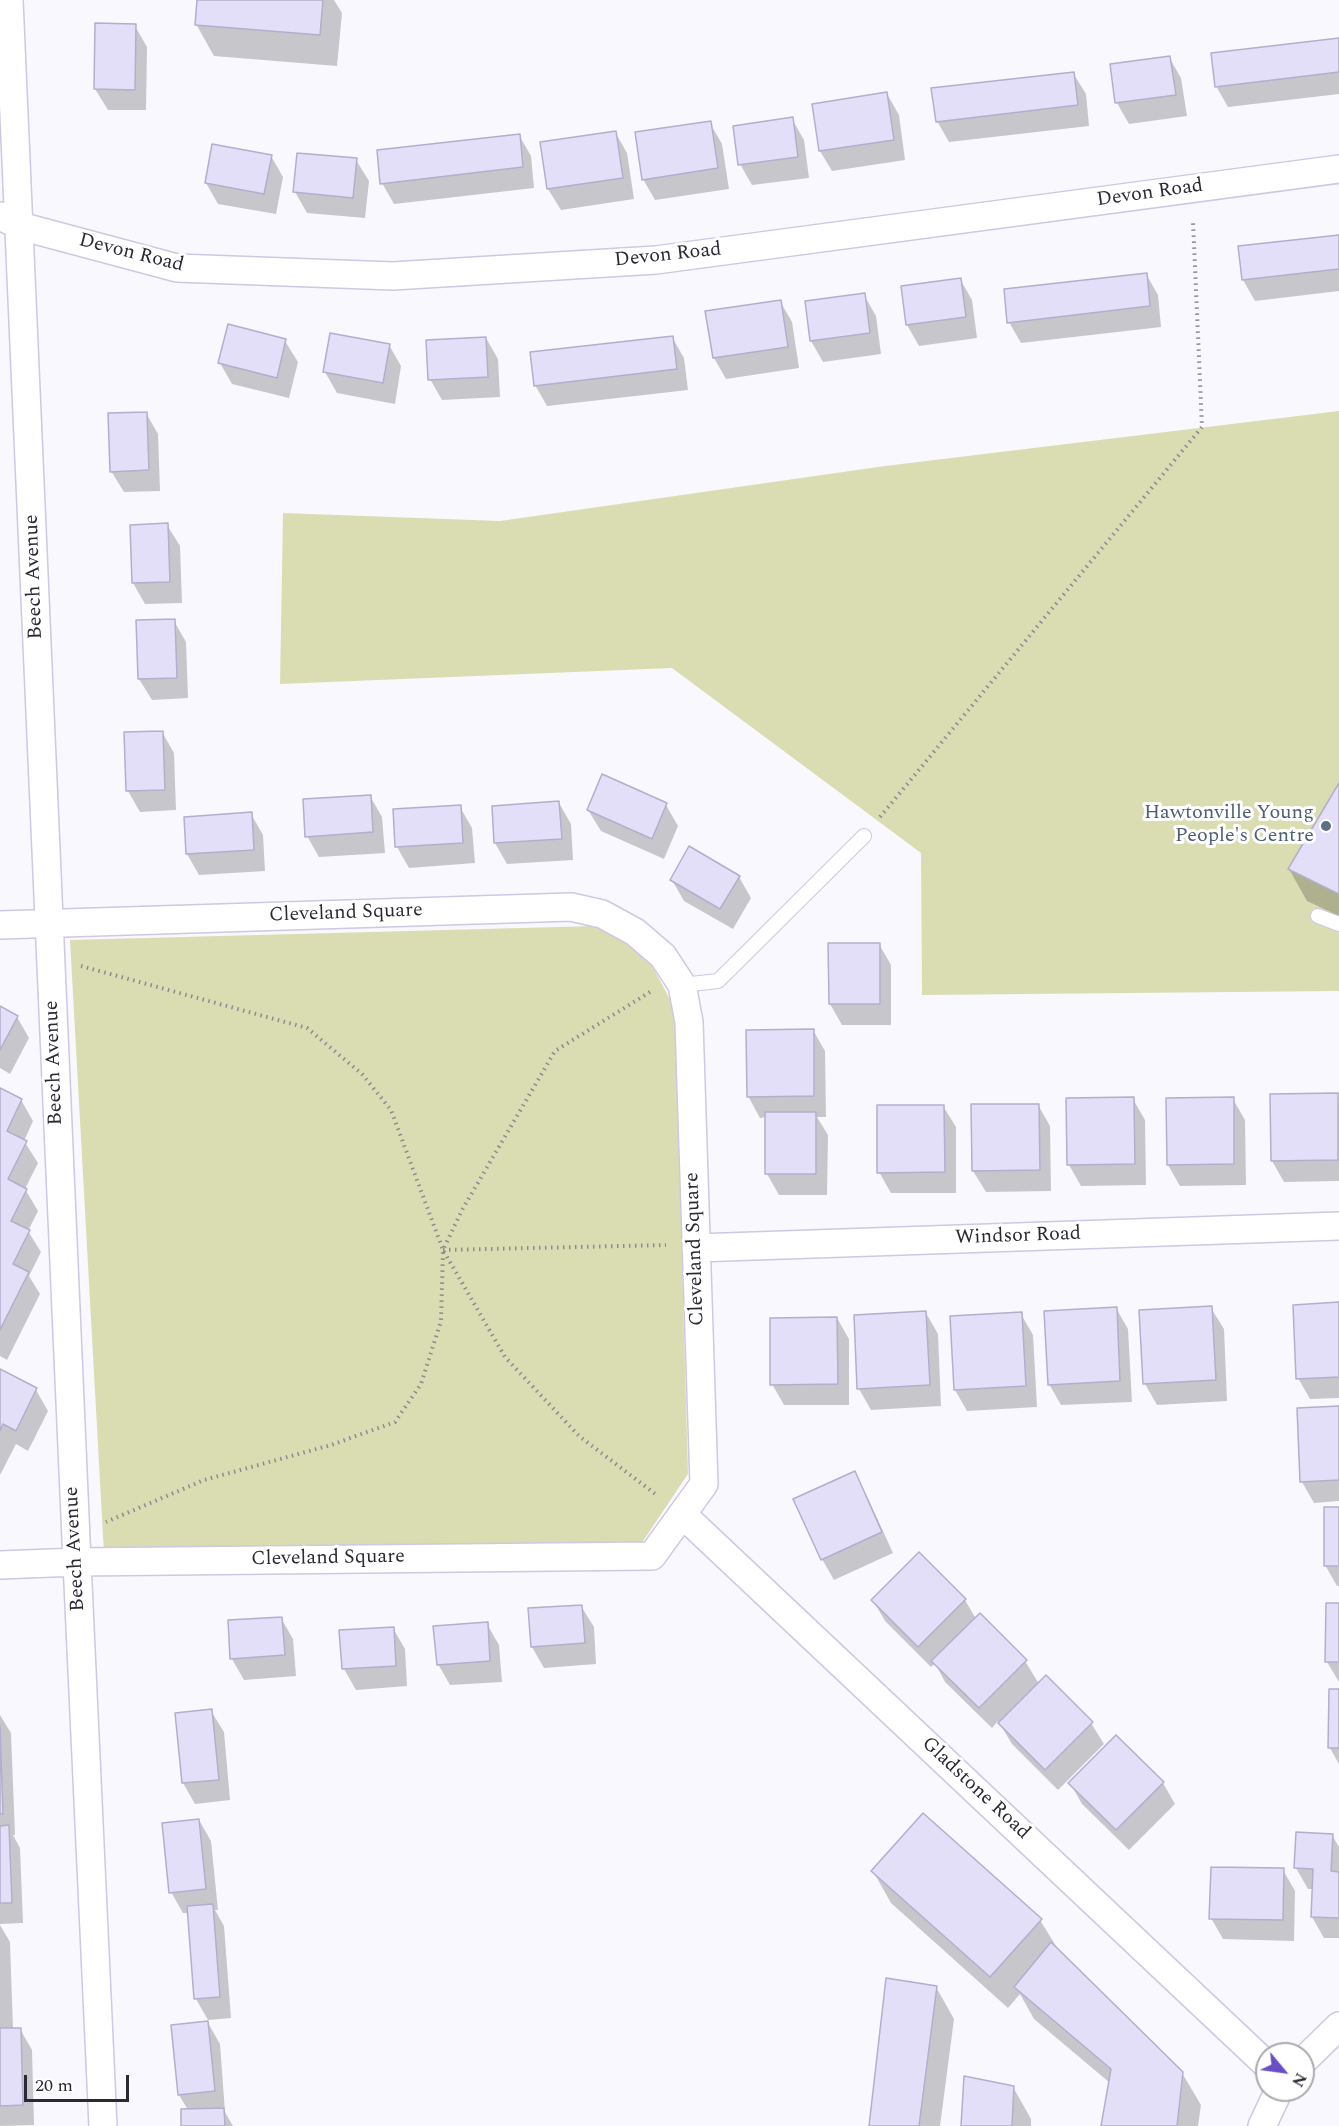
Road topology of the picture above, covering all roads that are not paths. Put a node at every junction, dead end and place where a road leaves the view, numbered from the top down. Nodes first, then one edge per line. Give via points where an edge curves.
1 (9, 0) edge
2 (1339, 169) edge
3 (10, 221) edge
4 (864, 836) road end
5 (1318, 916) dead end
6 (49, 923) junction
7 (1339, 924) edge
8 (0, 925) edge
9 (682, 985) junction
10 (1339, 1226) edge
11 (696, 1248) junction
12 (682, 1514) junction
13 (77, 1562) junction
14 (0, 1565) edge
15 (1339, 2026) edge
16 (1315, 2049) edge
17 (1255, 2054) edge
18 (1273, 2102) edge
19 (103, 2126) edge
20 (1262, 2126) edge

1 - 3 street, Beech Avenue
2 - 3 street, Devon Road via 656,260 393,276 177,268
3 - 6 street, Beech Avenue
4 - 9 lane via 718,981
5 - 7 lane
6 - 8 street, Cleveland Square
6 - 9 street, Cleveland Square via 571,907 602,915 635,932 663,956
6 - 13 street, Beech Avenue
9 - 11 street, Cleveland Square via 689,1022
10 - 11 street, Windsor Road
11 - 12 street, Cleveland Square via 704,1484
12 - 13 street, Cleveland Square via 652,1556
12 - 17 street, Gladstone Road
13 - 14 street, Cleveland Square
13 - 19 street, Beech Avenue
15 - 16 street
18 - 20 street

